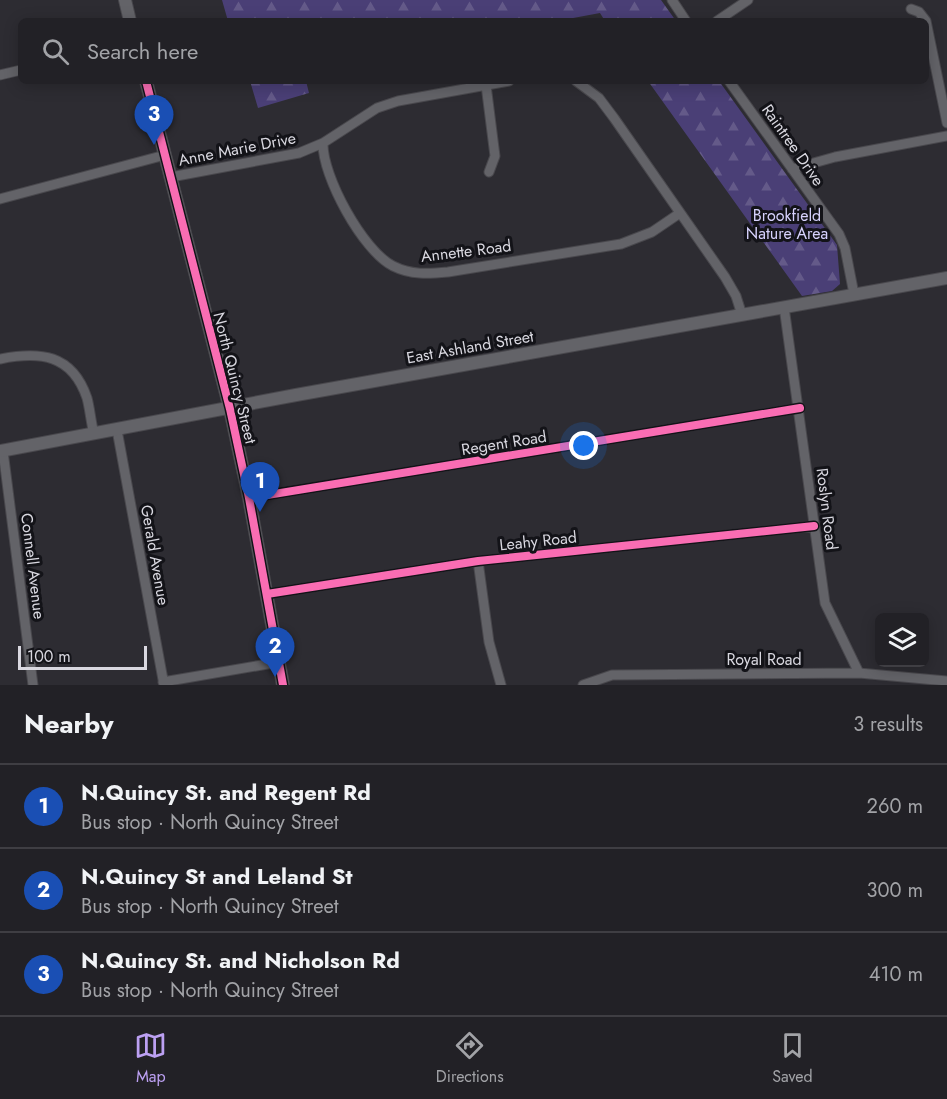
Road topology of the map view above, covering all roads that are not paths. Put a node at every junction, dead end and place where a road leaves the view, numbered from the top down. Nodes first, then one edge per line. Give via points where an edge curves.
1 (124, 0) edge
2 (672, 0) edge
3 (748, 0) edge
4 (910, 9) dead end
5 (129, 18) edge
6 (685, 18) edge
7 (721, 18) edge
8 (924, 18) edge
9 (929, 36) edge
10 (18, 71) edge
11 (0, 75) edge
12 (147, 84) edge
13 (492, 84) edge
14 (580, 84) edge
15 (732, 84) edge
16 (486, 85) junction
17 (947, 123) edge
18 (947, 136) edge
19 (323, 143) junction
20 (165, 155) junction
21 (792, 169) junction
22 (489, 172) dead end
23 (171, 177) junction
24 (0, 198) edge
25 (680, 213) junction
26 (947, 278) edge
27 (854, 294) junction
28 (784, 307) junction
29 (742, 315) junction
30 (0, 359) edge
31 (800, 408) junction
32 (230, 409) junction
33 (117, 430) junction
34 (94, 435) junction
35 (1, 451) edge
36 (249, 498) junction
37 (814, 526) junction
38 (478, 561) junction
39 (267, 594) junction
40 (279, 662) junction
41 (859, 673) junction
42 (947, 681) edge
43 (163, 684) edge
44 (33, 685) edge
45 (283, 685) edge
46 (501, 685) edge
47 (583, 685) edge

1 - 5 main road
2 - 6 street
3 - 7 street
4 - 8 street
9 - 17 street
10 - 11 street
12 - 20 main road, North Quincy Street
13 - 16 street, Anne Marie Drive
14 - 25 street via 599,98
15 - 21 street, Raintree Drive
16 - 19 street, Anne Marie Drive via 377,108
16 - 22 street via 495,156
18 - 21 street
19 - 23 street, Anne Marie Drive via 299,153
19 - 25 street, Annette Road via 326,169 364,239 391,265 409,272 448,272 621,244 652,232
20 - 23 main road, North Quincy Street
20 - 24 street
21 - 27 street, Raintree Drive via 839,234
23 - 32 main road, North Quincy Street
25 - 29 street via 725,276
26 - 27 main road, East Ashland Street
27 - 28 main road, East Ashland Street
28 - 29 main road, East Ashland Street
28 - 31 street, Roslyn Road
29 - 32 main road, East Ashland Street
30 - 34 street via 38,354 64,365 82,386
31 - 36 street, Regent Road
31 - 37 street, Roslyn Road
32 - 33 main road, East Ashland Street
32 - 36 main road, North Quincy Street
33 - 34 main road, East Ashland Street
33 - 43 street, Gerald Avenue
34 - 35 main road, East Ashland Street
35 - 44 street, Connell Avenue
36 - 39 main road, North Quincy Street
37 - 38 street, Leahy Road
37 - 41 street, Roslyn Road via 825,603
38 - 39 street, Leahy Road
38 - 46 street via 489,642
39 - 40 main road, North Quincy Street
40 - 43 street
40 - 45 main road, North Quincy Street
41 - 42 street, Royal Road
41 - 47 street, Royal Road via 612,675

